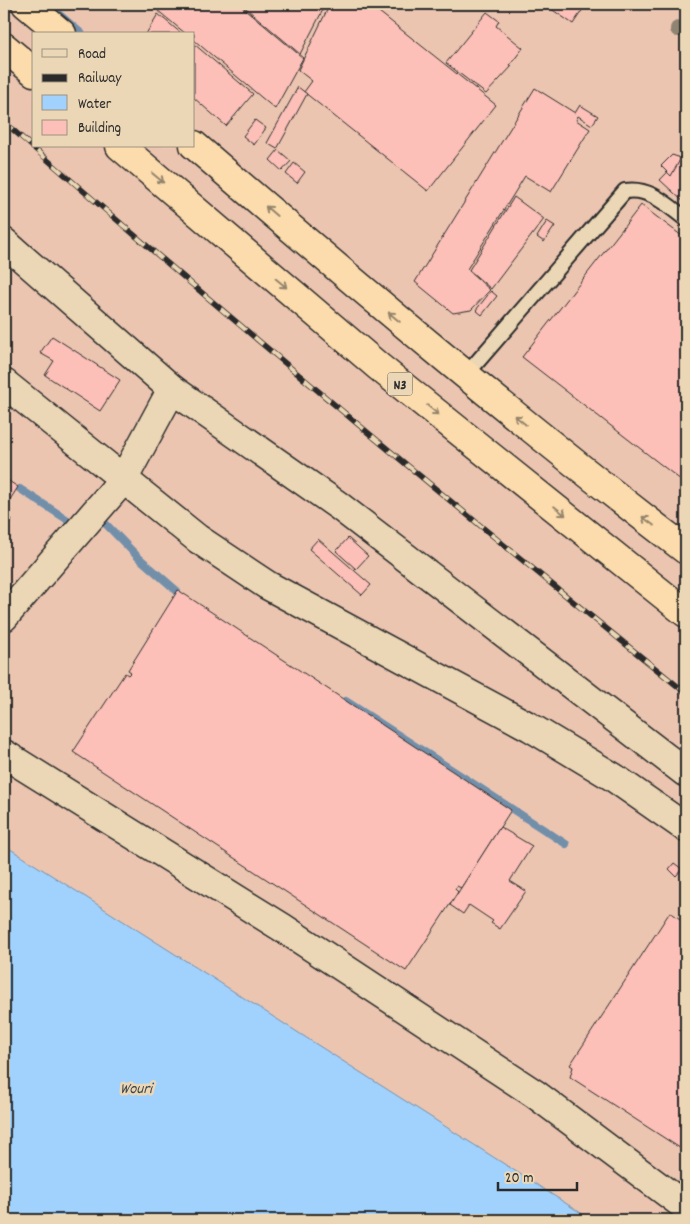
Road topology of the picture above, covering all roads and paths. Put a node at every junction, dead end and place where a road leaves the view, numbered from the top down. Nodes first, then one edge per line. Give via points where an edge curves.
1 (26, 4) edge
2 (60, 32) edge
3 (4, 47) edge
4 (32, 70) edge
5 (195, 146) edge
6 (122, 148) edge
7 (686, 219) edge
8 (4, 242) edge
9 (465, 376) junction
10 (4, 383) edge
11 (172, 389) junction
12 (123, 480) junction
13 (686, 550) edge
14 (686, 613) edge
15 (4, 617) edge
16 (4, 754) edge
17 (686, 773) edge
18 (686, 828) edge
19 (686, 1207) edge

1 - 2 highway
3 - 4 highway
9 -> 5 highway
6 -> 14 highway, N3 via 379,367
7 - 9 lane via 649,192 625,191
8 - 11 street
13 -> 9 highway
10 - 12 street
11 - 12 street
11 - 17 street via 339,506
12 - 15 street
12 - 18 street via 198,540 267,585 530,727 613,777
16 - 19 street via 283,928 535,1094

